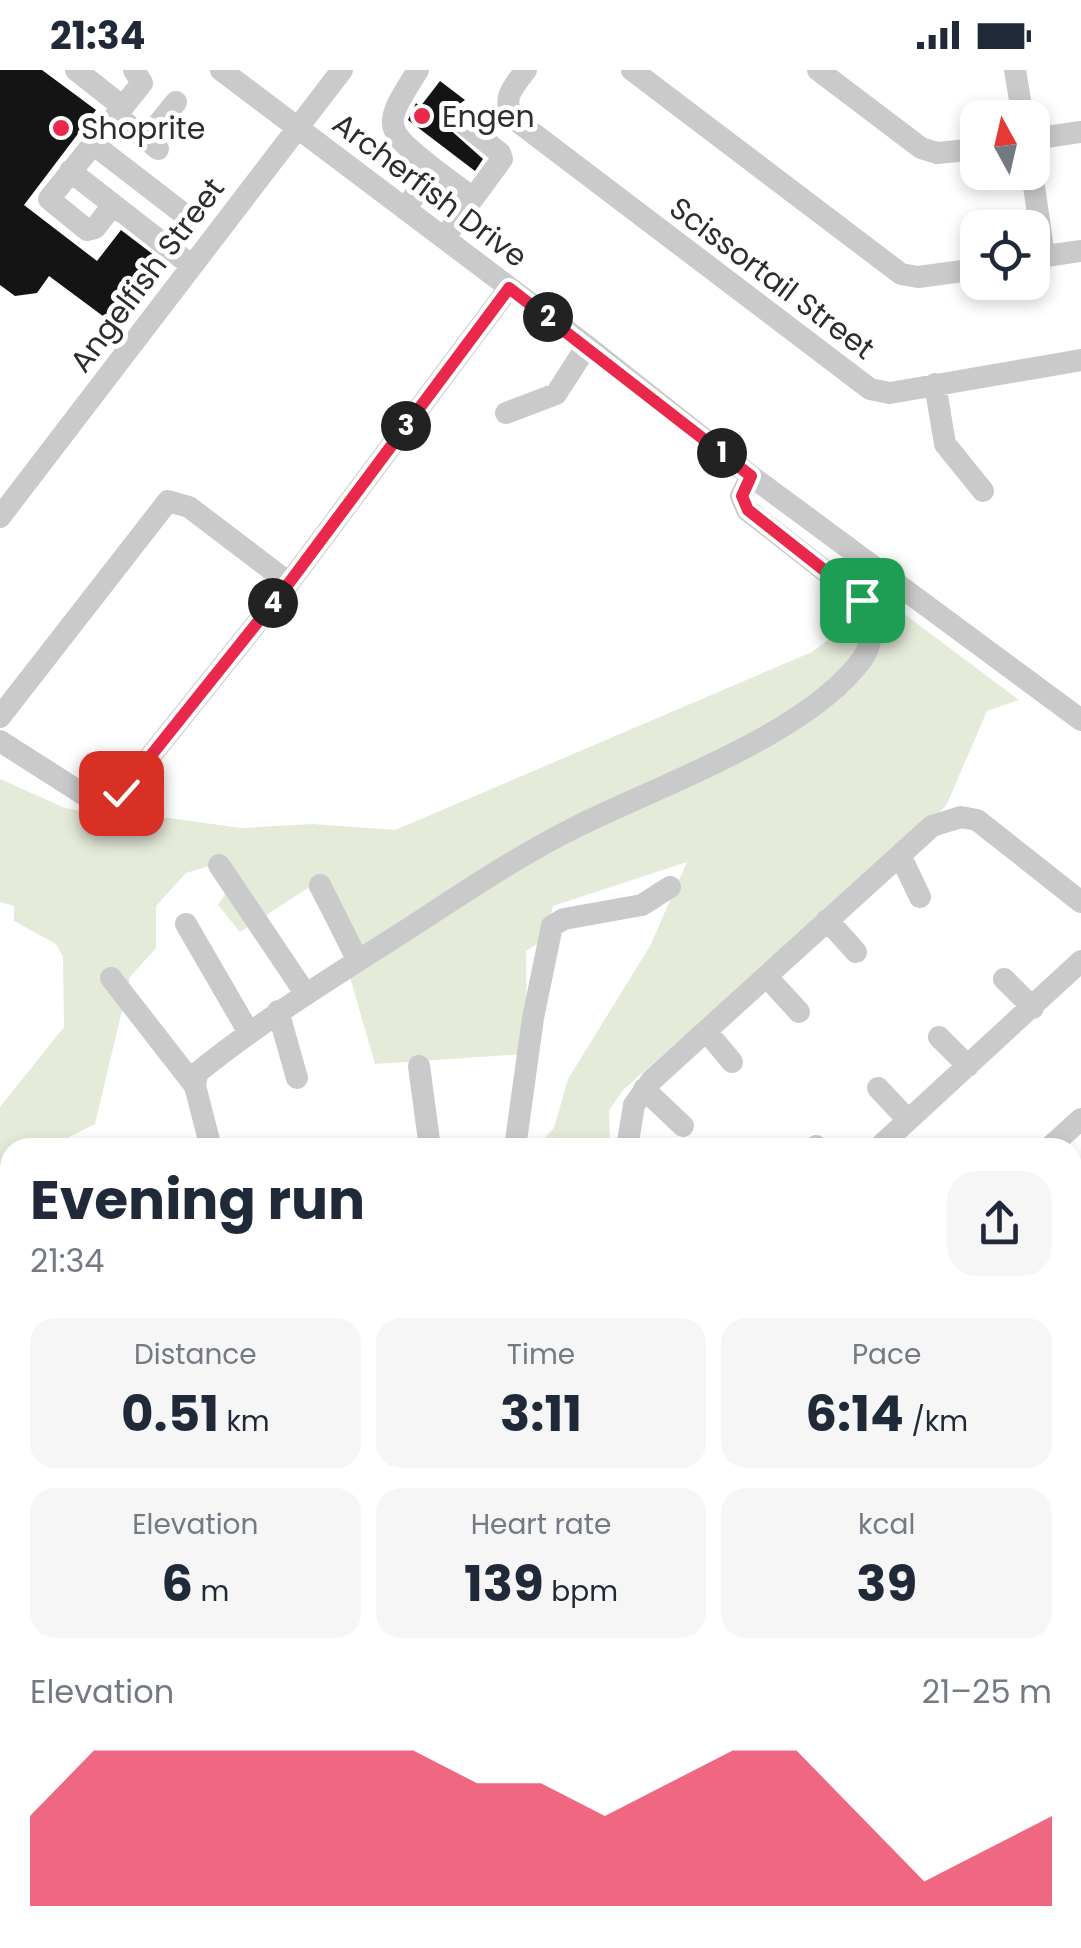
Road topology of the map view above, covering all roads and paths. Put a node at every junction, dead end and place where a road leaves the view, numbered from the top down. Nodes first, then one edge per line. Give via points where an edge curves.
1 (76, 70) edge
2 (220, 70) edge
3 (342, 70) edge
4 (418, 70) edge
5 (526, 70) edge
6 (632, 70) edge
7 (818, 70) edge
8 (1015, 70) edge
9 (138, 76) edge
10 (1020, 100) edge
11 (176, 102) dead end
12 (120, 111) junction
13 (460, 121) dead end
14 (298, 128) junction
15 (1081, 132) edge
16 (1050, 136) edge
17 (93, 144) junction
18 (960, 151) edge
19 (434, 169) junction
20 (70, 171) junction
21 (473, 198) junction
22 (114, 205) junction
23 (405, 208) junction
24 (189, 218) dead end
25 (444, 238) junction
26 (1081, 251) edge
27 (1050, 255) edge
28 (192, 266) junction
29 (960, 272) edge
30 (509, 288) junction
31 (587, 346) junction
32 (1081, 360) edge
33 (935, 384) junction
34 (506, 413) dead end
35 (751, 476) junction
36 (983, 492) dead end
37 (0, 517) edge
38 (289, 583) junction
39 (0, 718) edge
40 (1081, 720) edge
41 (0, 741) edge
42 (900, 855) junction
43 (219, 865) dead end
44 (320, 885) dead end
45 (670, 887) dead end
46 (920, 897) dead end
47 (1081, 902) edge
48 (827, 920) junction
49 (186, 924) dead end
50 (856, 952) dead end
51 (1081, 960) edge
52 (358, 961) junction
53 (767, 977) junction
54 (110, 978) dead end
55 (1004, 979) dead end
56 (305, 993) junction
57 (1033, 1008) junction
58 (278, 1011) junction
59 (799, 1012) dead end
60 (248, 1031) junction
61 (707, 1032) junction
62 (939, 1037) dead end
63 (732, 1062) dead end
64 (418, 1066) dead end
65 (968, 1066) junction
66 (298, 1078) dead end
67 (195, 1086) junction
68 (878, 1088) dead end
69 (644, 1089) junction
70 (1081, 1118) edge
71 (908, 1120) junction
72 (683, 1126) dead end
73 (208, 1138) edge
74 (429, 1138) edge
75 (516, 1138) edge
76 (627, 1138) edge
77 (889, 1138) edge
78 (1060, 1138) edge

1 - 12 street
2 - 14 street, Archerfish Drive
3 - 14 street, Angelfish Street
4 - 19 street via 393,110 392,126 402,144
5 - 33 street, Scissortail Street via 509,92 512,118 870,389 890,393
6 - 29 street via 901,274
7 - 18 street via 921,148
8 - 10 street
9 - 12 street
11 - 12 street via 152,144
12 - 17 street
13 - 21 street via 502,158
14 - 23 street, Archerfish Drive
14 - 28 street, Angelfish Street
15 - 16 street
17 - 20 street
17 - 24 street
19 - 21 street
19 - 23 street
20 - 22 street
20 - 22 street via 49,199 83,229 96,228
21 - 25 street
22 - 28 street
23 - 25 street, Archerfish Drive
25 - 30 street, Archerfish Drive
26 - 27 street
28 - 37 street, Angelfish Street
30 - 31 street, Archerfish Drive
30 - 38 street
31 - 34 street via 556,394
31 - 35 street, Archerfish Drive
32 - 33 street, Scissortail Street
33 - 36 street via 945,444
35 - 40 street, Archerfish Drive
35 - 52 street via 742,496 748,510 862,600 870,620 864,656 827,695 718,763 577,826
38 - 39 street via 190,507 168,502
38 - 41 street via 116,798 94,801
42 - 46 street
42 - 47 street via 932,826 970,818
42 - 48 street
43 - 56 street
44 - 52 street
45 - 75 street via 642,905 552,926
48 - 50 street
48 - 53 street
49 - 60 street
51 - 57 street
52 - 56 street
53 - 59 street
53 - 61 street
54 - 67 street
55 - 57 street
56 - 58 street
57 - 65 street
58 - 60 street
58 - 66 street
60 - 67 street via 196,1074
61 - 63 street
61 - 69 street
62 - 65 street
64 - 74 street
65 - 71 street
67 - 73 street
68 - 71 street
69 - 72 street
69 - 76 street
70 - 78 street
71 - 77 street

